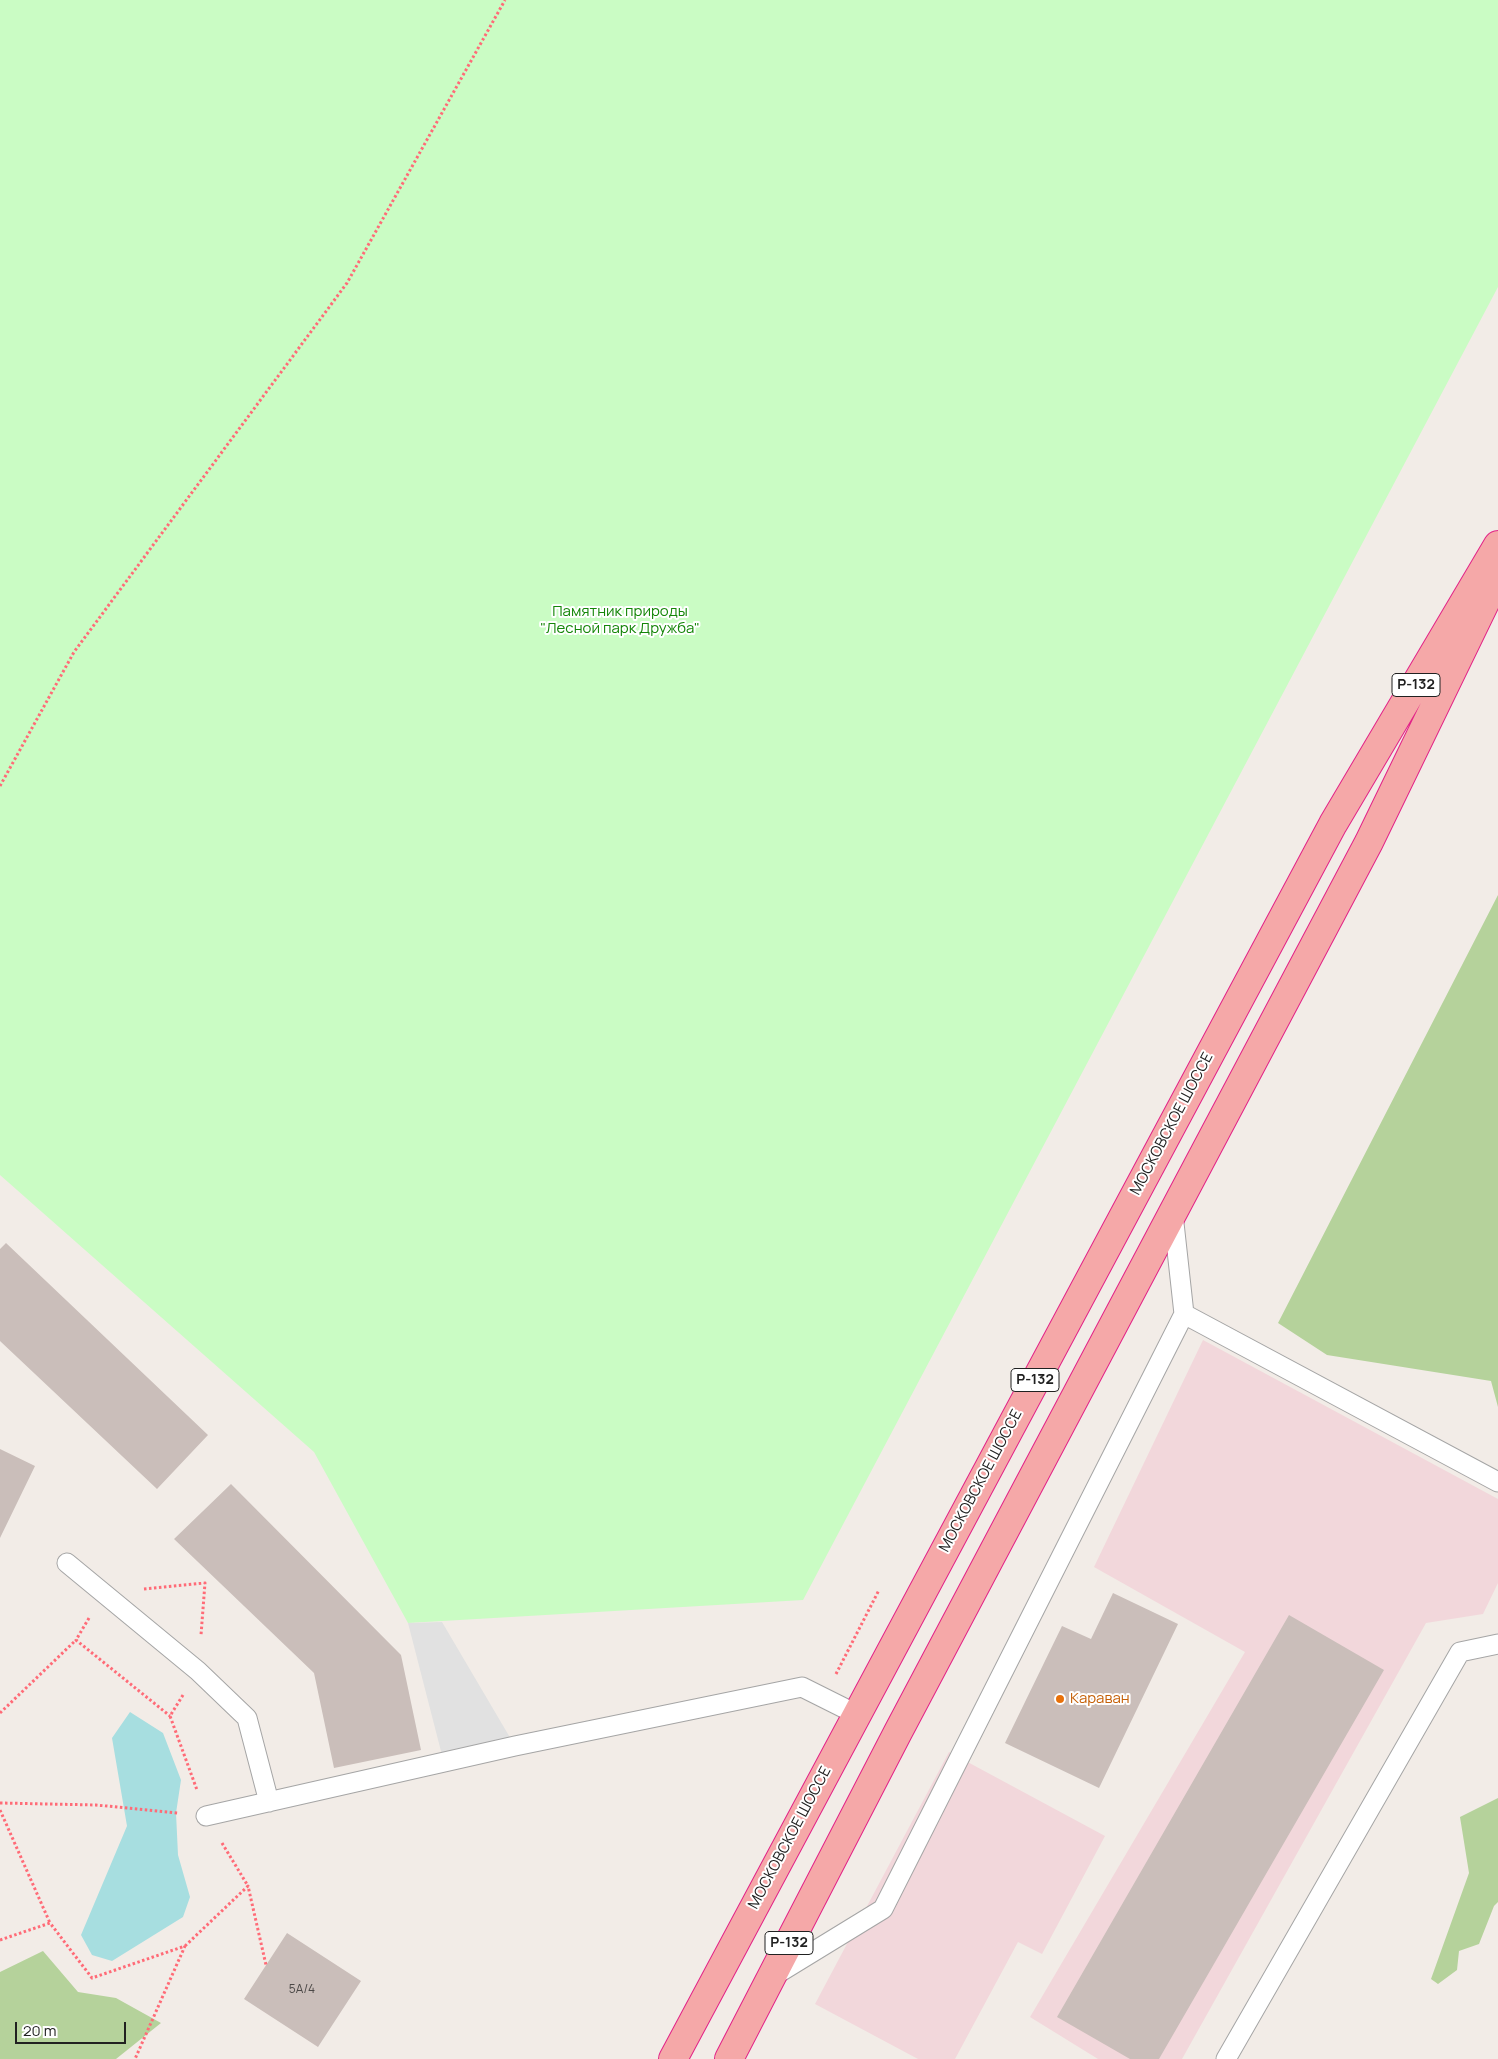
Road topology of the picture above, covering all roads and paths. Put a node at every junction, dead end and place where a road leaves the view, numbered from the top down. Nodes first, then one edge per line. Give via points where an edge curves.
1 (505, 0) edge
2 (1498, 545) edge
3 (1498, 576) edge
4 (0, 786) edge
5 (1173, 1214) junction
6 (1184, 1314) junction
7 (1498, 1482) edge
8 (67, 1563) dead end
9 (879, 1590) dead end
10 (105, 1593) junction
11 (76, 1640) junction
12 (1498, 1644) edge
13 (824, 1697) junction
14 (0, 1712) edge
15 (856, 1714) junction
16 (170, 1716) dead end
17 (269, 1802) junction
18 (0, 1803) edge
19 (0, 1810) edge
20 (183, 1814) dead end
21 (206, 1816) dead end
22 (50, 1923) junction
23 (0, 1940) edge
24 (184, 1946) junction
25 (266, 1965) dead end
26 (771, 1978) junction
27 (135, 2059) edge
28 (673, 2059) edge
29 (729, 2059) edge
30 (1226, 2059) edge

1 - 4 path via 346,283 74,652
2 - 15 highway, МОСКОВСКОЕ ШОССЕ / Р-132 via 1333,824
3 - 5 highway, Р-132 via 1369,842
5 - 6 lane
5 - 26 highway, Р-132
6 - 7 lane
6 - 26 lane via 882,1909
8 - 10 lane
9 - 13 path
10 - 11 path
10 - 17 lane via 198,1671 247,1718
11 - 14 path
11 - 16 path
12 - 30 lane via 1460,1652
13 - 15 lane
13 - 17 lane via 802,1687 515,1746
15 - 28 highway, МОСКОВСКОЕ ШОССЕ / Р-132
17 - 21 lane
18 - 20 path via 96,1805
19 - 22 path
22 - 23 path
22 - 24 path via 92,1978
24 - 25 path via 248,1886
24 - 27 path
26 - 29 highway, Р-132

